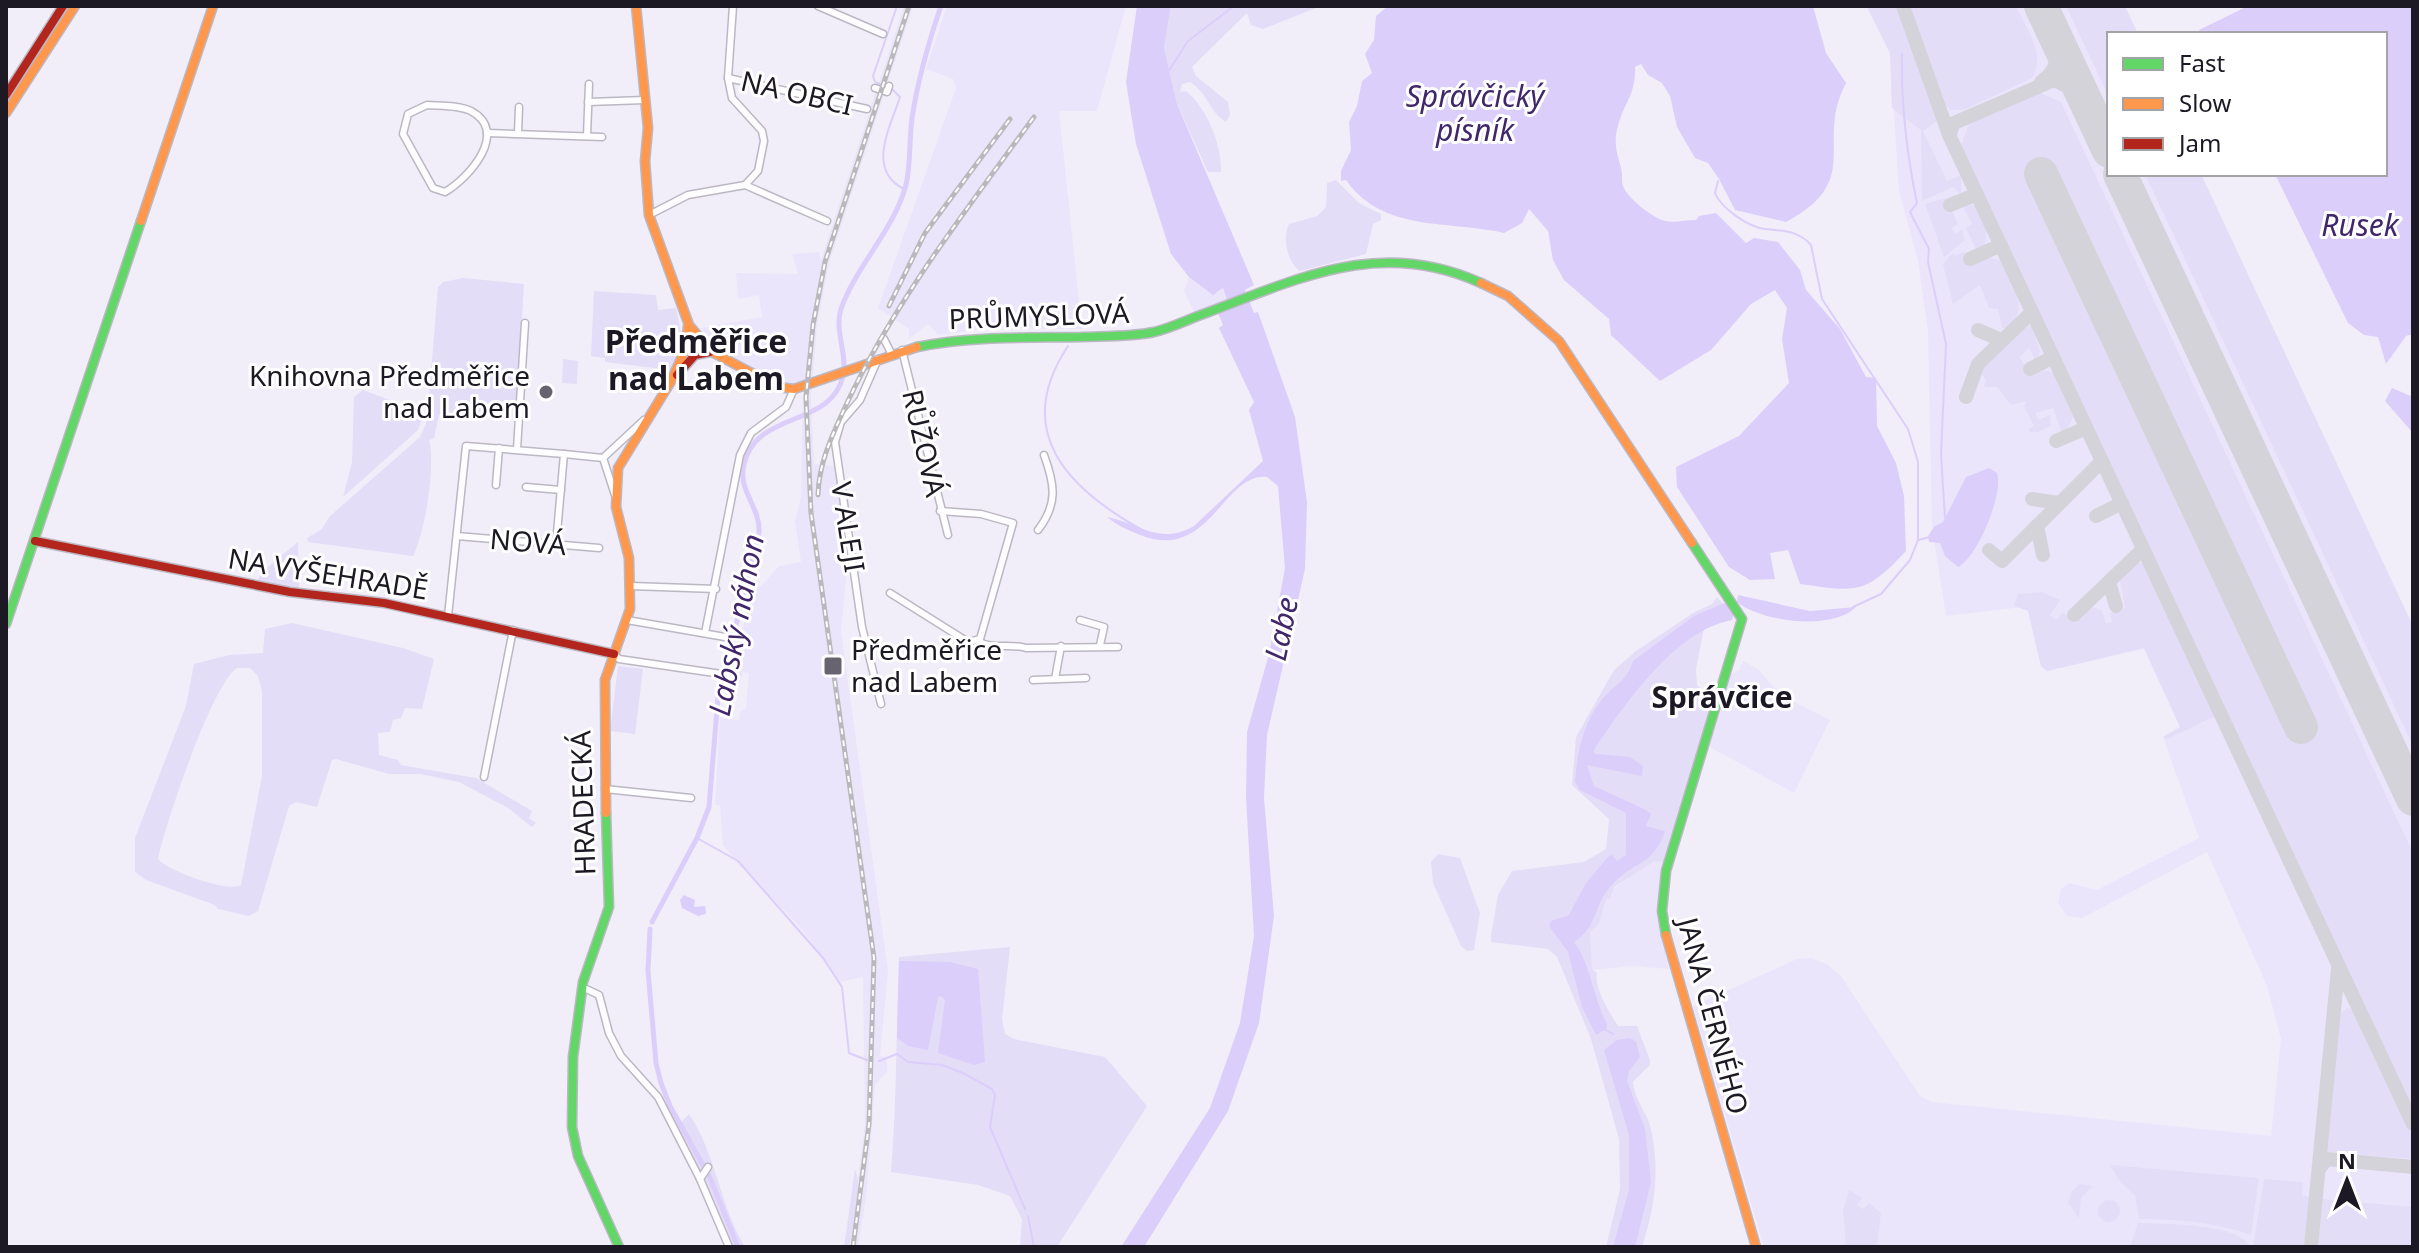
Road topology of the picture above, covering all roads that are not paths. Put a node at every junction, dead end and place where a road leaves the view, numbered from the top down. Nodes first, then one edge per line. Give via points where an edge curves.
1 (63, 6) edge
2 (75, 6) edge
3 (213, 6) edge
4 (636, 6) edge
5 (733, 6) edge
6 (818, 6) edge
7 (839, 6) edge
8 (836, 14) junction
9 (883, 34) dead end
10 (728, 78) junction
11 (589, 84) dead end
12 (875, 88) dead end
13 (889, 88) dead end
14 (6, 95) edge
15 (645, 100) junction
16 (588, 102) junction
17 (519, 107) dead end
18 (867, 109) dead end
19 (6, 113) edge
20 (487, 133) junction
21 (518, 133) junction
22 (587, 136) junction
23 (602, 137) dead end
24 (745, 185) junction
25 (649, 215) junction
26 (827, 221) dead end
27 (525, 323) dead end
28 (689, 325) junction
29 (884, 339) dead end
30 (902, 350) junction
31 (710, 352) junction
32 (891, 353) junction
33 (878, 359) junction
34 (670, 383) junction
35 (794, 389) junction
36 (654, 412) junction
37 (499, 448) junction
38 (517, 449) junction
39 (564, 454) junction
40 (1044, 455) dead end
41 (603, 458) junction
42 (496, 485) dead end
43 (526, 487) dead end
44 (561, 490) junction
45 (615, 495) junction
46 (940, 511) junction
47 (1038, 530) dead end
48 (948, 535) dead end
49 (457, 536) junction
50 (35, 541) junction
51 (556, 544) junction
52 (599, 548) dead end
53 (631, 586) junction
54 (716, 589) junction
55 (890, 593) dead end
56 (1739, 611) joint
57 (448, 616) junction
58 (627, 620) junction
59 (1080, 620) dead end
60 (6, 624) edge
61 (513, 630) junction
62 (705, 633) junction
63 (725, 637) dead end
64 (979, 640) junction
65 (1100, 645) junction
66 (1061, 646) junction
67 (1118, 647) dead end
68 (614, 654) junction
69 (735, 676) dead end
70 (1086, 678) dead end
71 (1055, 679) junction
72 (1033, 680) dead end
73 (881, 704) dead end
74 (484, 777) dead end
75 (605, 789) junction
76 (691, 798) dead end
77 (582, 987) junction
78 (708, 1167) dead end
79 (701, 1177) junction
80 (619, 1247) edge
81 (729, 1247) edge
82 (1756, 1247) edge

1 - 14 main road
2 - 19 main road
3 - 50 main road
4 - 15 main road
5 - 10 street, NA OBCI
6 - 8 street
7 - 8 street
8 - 9 street
10 - 18 street, NA OBCI
10 - 24 street, NA OBCI via 732,98 757,121 764,141 758,171
11 - 16 street
12 - 13 street
15 - 16 street
15 - 25 main road
16 - 22 street
17 - 21 street
20 - 20 street via 481,157 441,192 431,186 402,128 410,112 427,105 470,111
20 - 21 street
21 - 22 street
22 - 23 street
24 - 25 street via 688,195
24 - 26 street
25 - 28 main road
27 - 38 street
28 - 31 main road
28 - 34 main road via 686,348
29 - 32 street
30 - 32 main road, PRŮMYSLOVÁ
30 - 46 street, RŮŽOVÁ
30 - 56 main road, PRŮMYSLOVÁ via 967,337 1137,336 1325,269 1360,262 1394,261 1459,273 1508,296 1559,341
31 - 34 main road via 695,355
31 - 35 main road via 778,387
32 - 33 main road, PRŮMYSLOVÁ
33 - 35 main road, PRŮMYSLOVÁ
33 - 73 street, V ALEJI via 835,442 862,627
34 - 36 main road
35 - 54 street via 786,407 751,433 740,455
36 - 41 street
36 - 45 main road via 620,461
37 - 38 street
37 - 42 street
37 - 49 street via 466,446
38 - 39 street
39 - 41 street
39 - 44 street
40 - 47 street via 1054,483 1053,503
41 - 45 street
43 - 44 street
44 - 51 street
45 - 53 main road, HRADECKÁ
46 - 48 street, RŮŽOVÁ
46 - 64 street via 1013,523
49 - 51 street, NOVÁ
49 - 57 street
50 - 57 main road, NA VYŠEHRADĚ via 290,592
50 - 60 main road
51 - 52 street, NOVÁ
53 - 54 street
53 - 58 main road, HRADECKÁ
54 - 62 street
55 - 64 street via 968,642
56 - 82 main road, JANA ČERNÉHO via 1742,619 1670,854 1662,901 1669,956
57 - 61 main road, NA VYŠEHRADĚ
58 - 62 street
58 - 68 main road, HRADECKÁ
59 - 65 street via 1104,627
61 - 68 main road, NA VYŠEHRADĚ
61 - 74 street
62 - 63 street
64 - 66 street via 990,646
65 - 66 street
65 - 67 street
66 - 71 street
68 - 69 street via 619,659
68 - 75 main road, HRADECKÁ via 603,709
70 - 71 street
71 - 72 street
75 - 76 street
75 - 77 main road, HRADECKÁ via 609,907
77 - 79 street via 599,995 621,1056 658,1097
77 - 80 main road, HRADECKÁ via 572,1127 578,1156
78 - 79 street
79 - 81 street

